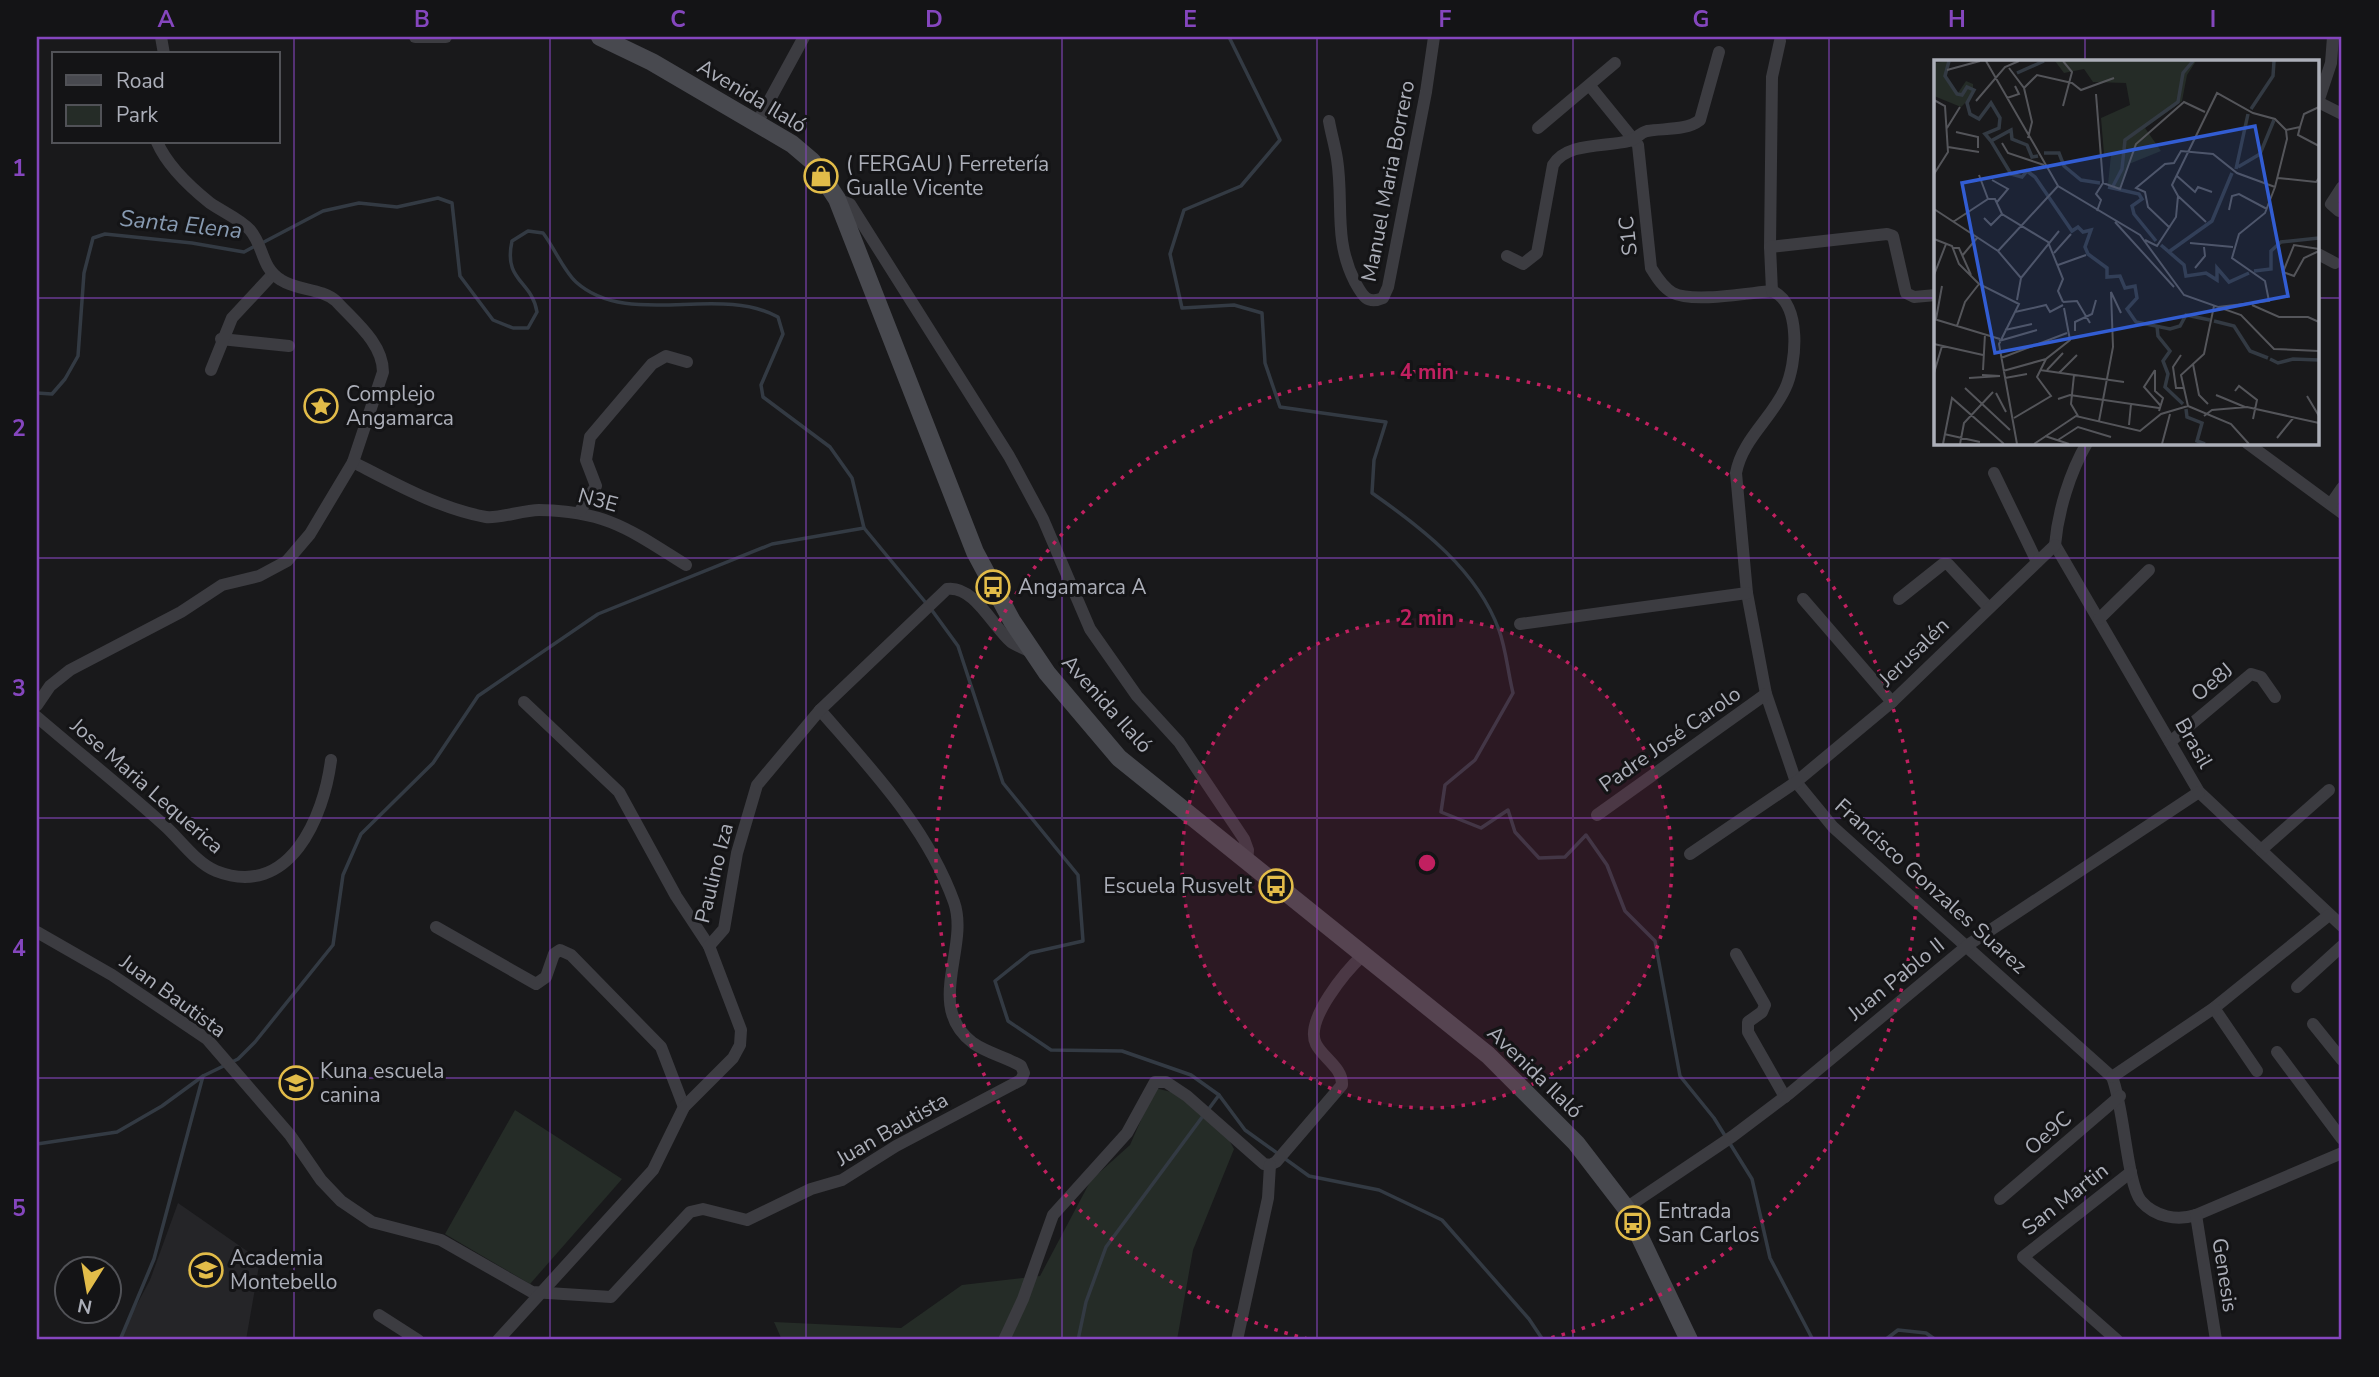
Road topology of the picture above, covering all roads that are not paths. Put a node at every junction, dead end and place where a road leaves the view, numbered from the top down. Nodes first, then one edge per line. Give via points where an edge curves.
1 (415, 37) edge
2 (446, 37) edge
3 (600, 37) edge
4 (804, 37) edge
5 (1434, 37) edge
6 (2333, 37) edge
7 (1784, 38) edge
8 (1719, 52) dead end
9 (1615, 63) dead end
10 (1590, 86) junction
11 (2320, 87) edge
12 (2320, 103) edge
13 (2342, 114) edge
14 (1329, 121) dead end
15 (757, 123) junction
16 (1538, 128) dead end
17 (1636, 139) junction
18 (158, 144) edge
19 (2342, 187) edge
20 (837, 199) junction
21 (2339, 211) dead end
22 (1770, 247) junction
23 (2320, 255) edge
24 (1507, 256) dead end
25 (2335, 263) dead end
26 (273, 274) junction
27 (1772, 291) junction
28 (1934, 295) edge
29 (221, 339) junction
30 (289, 346) dead end
31 (687, 362) dead end
32 (211, 370) dead end
33 (2086, 444) edge
34 (2248, 444) edge
35 (353, 462) junction
36 (1994, 474) dead end
37 (2342, 488) edge
38 (2330, 504) junction
39 (580, 511) junction
40 (2342, 513) edge
41 (2055, 545) junction
42 (2037, 562) junction
43 (686, 565) dead end
44 (2149, 570) dead end
45 (1748, 593) junction
46 (1803, 599) dead end
47 (1899, 599) dead end
48 (1988, 607) junction
49 (2099, 620) junction
50 (1520, 624) dead end
51 (1032, 653) junction
52 (1766, 694) junction
53 (2275, 697) dead end
54 (524, 702) dead end
55 (1892, 702) junction
56 (37, 705) edge
57 (820, 710) junction
58 (37, 717) edge
59 (2171, 742) junction
60 (331, 760) dead end
61 (1796, 782) junction
62 (2329, 790) dead end
63 (2199, 792) junction
64 (1597, 815) dead end
65 (2261, 850) junction
66 (1690, 853) dead end
67 (1247, 863) junction
68 (2329, 915) junction
69 (2341, 924) edge
70 (436, 927) dead end
71 (37, 932) edge
72 (1968, 945) junction
73 (709, 946) junction
74 (2342, 946) edge
75 (1736, 954) dead end
76 (1363, 955) junction
77 (2297, 988) dead end
78 (2214, 1008) junction
79 (2313, 1024) dead end
80 (2277, 1052) dead end
81 (2342, 1060) edge
82 (2257, 1071) dead end
83 (2112, 1077) junction
84 (2120, 1096) junction
85 (1785, 1097) junction
86 (684, 1107) junction
87 (2342, 1139) edge
88 (2342, 1153) edge
89 (1273, 1163) junction
90 (2131, 1172) junction
91 (2000, 1199) dead end
92 (1626, 1209) junction
93 (2196, 1215) junction
94 (540, 1294) junction
95 (379, 1315) dead end
96 (418, 1340) edge
97 (498, 1340) edge
98 (1004, 1340) edge
99 (1237, 1340) edge
100 (1689, 1340) edge
101 (2117, 1340) edge
102 (2216, 1340) edge

1 - 2 street
3 - 15 main road, Avenida Ilaló
4 - 15 street
5 - 14 street, Manuel Maria Borrero via 1388,287 1379,300 1363,296 1348,268 1339,236 1337,160
6 - 11 street via 2331,63
7 - 22 street via 1775,51 1772,77
8 - 17 street via 1700,120 1642,132
9 - 10 street
10 - 16 street
10 - 17 street
12 - 13 street
15 - 20 main road, Avenida Ilaló via 812,161
17 - 24 street via 1560,155 1553,164 1537,253 1523,264
17 - 27 street, S1C via 1651,268 1660,281 1672,293 1690,296
18 - 26 street via 195,189 253,233
19 - 21 street via 2331,204
20 - 51 main road, Avenida Ilaló via 975,552
20 - 67 street via 850,204 1010,456 1090,629 1193,762 1244,839
22 - 27 street
22 - 28 street via 1888,234 1893,236 1906,293
23 - 25 street
26 - 29 street via 232,318
26 - 35 street via 295,287 330,296 372,341 383,363 382,380
27 - 45 street, Francisco Gonzales Suarez via 1792,310 1793,353 1786,387 1739,458 1736,473
29 - 30 street
29 - 32 street
31 - 39 street via 666,356 652,364 590,437 586,460 596,485
33 - 41 street via 2077,461
34 - 38 street
35 - 39 street, N3E via 402,488 489,518 532,510
35 - 56 street via 310,534 287,561 259,576 222,585 181,612 70,670 50,686
36 - 42 street
37 - 38 street
38 - 40 street
39 - 43 street, N3E via 618,524
41 - 42 street, Jerusalén
41 - 49 street, Brasil
42 - 48 street, Jerusalén
44 - 49 street
45 - 50 street
45 - 52 street, Francisco Gonzales Suarez
46 - 55 street
47 - 48 street via 1948,564
48 - 55 street, Jerusalén
49 - 59 street, Brasil
51 - 57 street, Paulino Iza via 1012,642 967,594 947,589
51 - 67 main road, Avenida Ilaló via 1119,758
52 - 61 street, Francisco Gonzales Suarez
52 - 64 street, Padre José Carolo
53 - 59 street, Oe8J via 2261,677 2251,674
54 - 73 street via 620,792 676,896
55 - 61 street, Jerusalén
57 - 73 street, Paulino Iza via 757,785 737,853 724,929
57 - 94 street, Juan Bautista via 886,785 926,842 955,904 956,939 947,985 961,1031 974,1044 1021,1066 1021,1080 842,1180 811,1189 759,1216 740,1220 703,1209 690,1212 611,1297
58 - 60 street, Jose Maria Lequerica via 211,869 227,874 255,874 285,863 301,846 327,794
59 - 63 street, Brasil
61 - 66 street, Jerusalén
61 - 72 street, Francisco Gonzales Suarez via 1833,827
62 - 65 street
63 - 65 street, Brasil
63 - 72 street, Juan Pablo II
65 - 68 street, Brasil
67 - 76 main road, Avenida Ilaló
68 - 69 street, Brasil
68 - 78 street
70 - 86 street via 536,984 546,977 554,954 560,950 571,955 661,1047
71 - 94 street, Juan Bautista via 112,975 206,1039 341,1201 372,1222 440,1240
72 - 83 street, Francisco Gonzales Suarez
72 - 85 street, Juan Pablo II
73 - 86 street, Paulino Iza via 741,1030 740,1045 733,1058
74 - 77 street
75 - 85 street via 1765,1005 1748,1022 1748,1032
76 - 89 street via 1331,993 1314,1029 1316,1045 1339,1072 1342,1085
76 - 92 main road, Avenida Ilaló via 1488,1055 1576,1143
78 - 82 street
78 - 83 street
79 - 81 street
80 - 87 street
83 - 84 street, Francisco Gonzales Suarez
84 - 90 street, Francisco Gonzales Suarez
84 - 91 street, Oe9C
85 - 92 street, Juan Pablo II
86 - 94 street, Paulino Iza via 653,1170
88 - 93 street, Francisco Gonzales Suarez
89 - 98 street via 1187,1096 1166,1082 1155,1082 1127,1133 1052,1215
89 - 99 street
90 - 93 street, Francisco Gonzales Suarez via 2139,1199 2151,1210 2184,1219
90 - 101 street, San Martin via 2023,1256
92 - 100 main road, Avenida Ilaló
93 - 102 street, Genesis
94 - 97 street, Paulino Iza
95 - 96 street

